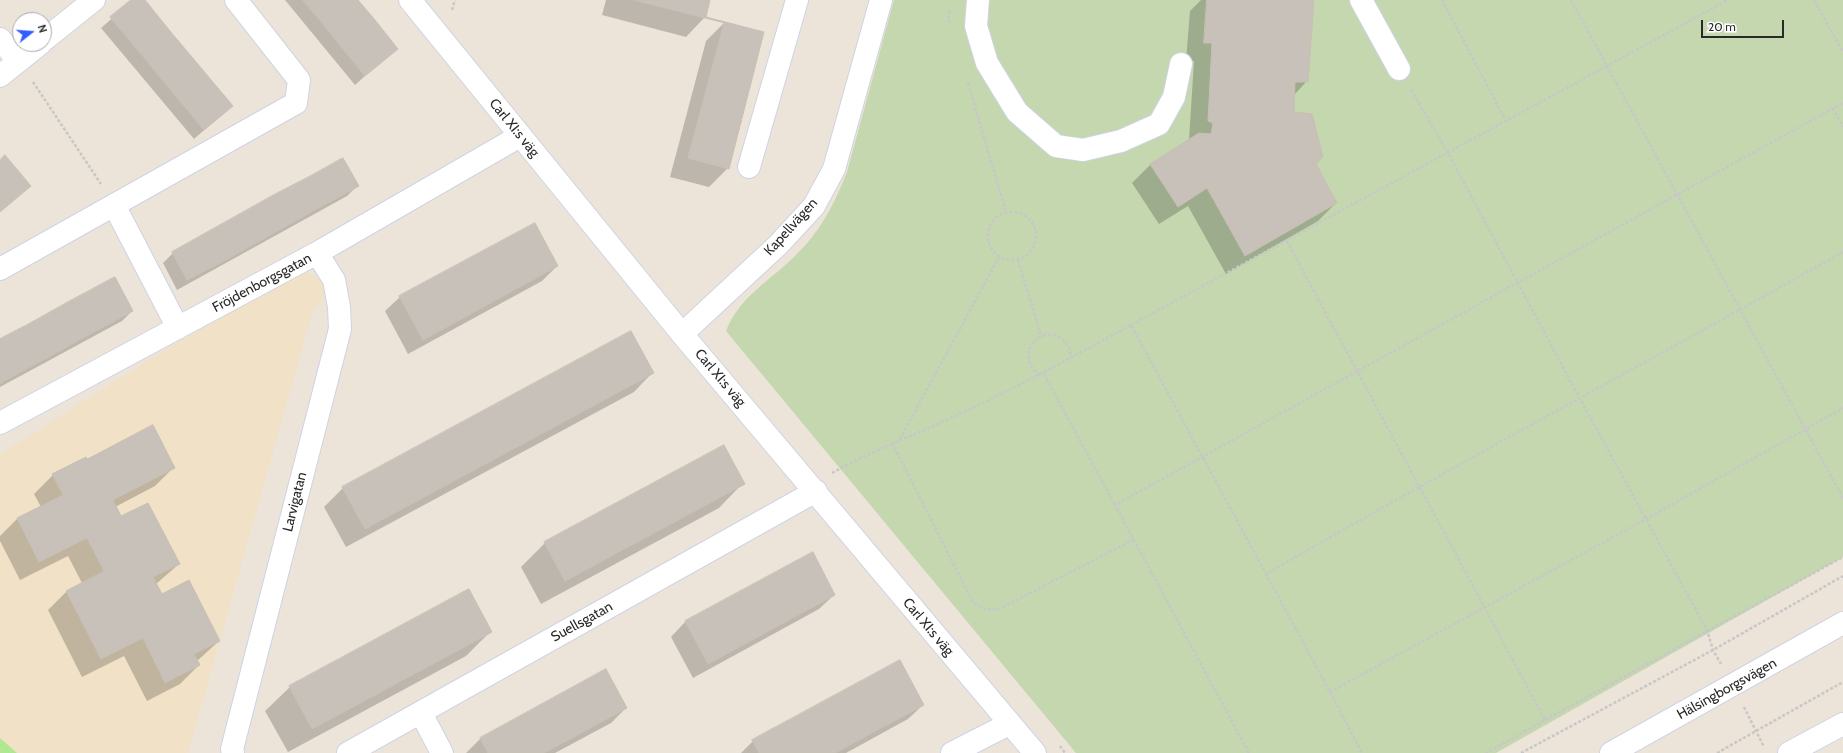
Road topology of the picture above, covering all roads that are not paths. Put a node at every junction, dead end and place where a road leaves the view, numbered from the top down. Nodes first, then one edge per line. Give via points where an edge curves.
1 (94, 0) edge
2 (236, 0) edge
3 (797, 0) edge
4 (881, 0) edge
5 (978, 0) edge
6 (1360, 0) edge
7 (416, 3) edge
8 (52, 34) edge
9 (0, 39) edge
10 (30, 52) edge
11 (18, 61) junction
12 (1182, 64) dead end
13 (1399, 69) road end
14 (0, 76) edge
15 (520, 136) junction
16 (749, 167) dead end
17 (114, 205) junction
18 (317, 253) junction
19 (0, 269) edge
20 (178, 328) junction
21 (682, 334) junction
22 (0, 423) edge
23 (816, 491) junction
24 (1843, 623) edge
25 (421, 713) junction
26 (1009, 724) junction
27 (1843, 724) edge
28 (233, 753) edge
29 (348, 753) edge
30 (442, 753) edge
31 (952, 753) edge
32 (1035, 753) edge
33 (1611, 753) edge
34 (1789, 753) edge

1 - 8 street
2 - 17 street via 299,80 296,103
3 - 16 street
4 - 21 street, Kapellvägen via 834,169 814,206 778,245
5 - 12 street via 976,26 987,63 1017,112 1056,146 1083,150 1122,141 1159,124 1174,97
6 - 13 street
7 - 15 street, Carl XI:s väg
9 - 11 street
10 - 11 street
11 - 14 street
15 - 18 street, Fröjdenborgsgatan
15 - 21 street, Carl XI:s väg
17 - 19 street
17 - 20 street
18 - 20 street, Fröjdenborgsgatan
18 - 28 street, Larvigatan via 334,280 340,329
20 - 22 street, Fröjdenborgsgatan
21 - 23 street, Carl XI:s väg
23 - 25 street, Suellsgatan
23 - 26 street, Carl XI:s väg
24 - 33 street, Hälsingborgsvägen
25 - 29 street, Suellsgatan
25 - 30 street
26 - 31 street
26 - 32 street, Carl XI:s väg
27 - 34 street

